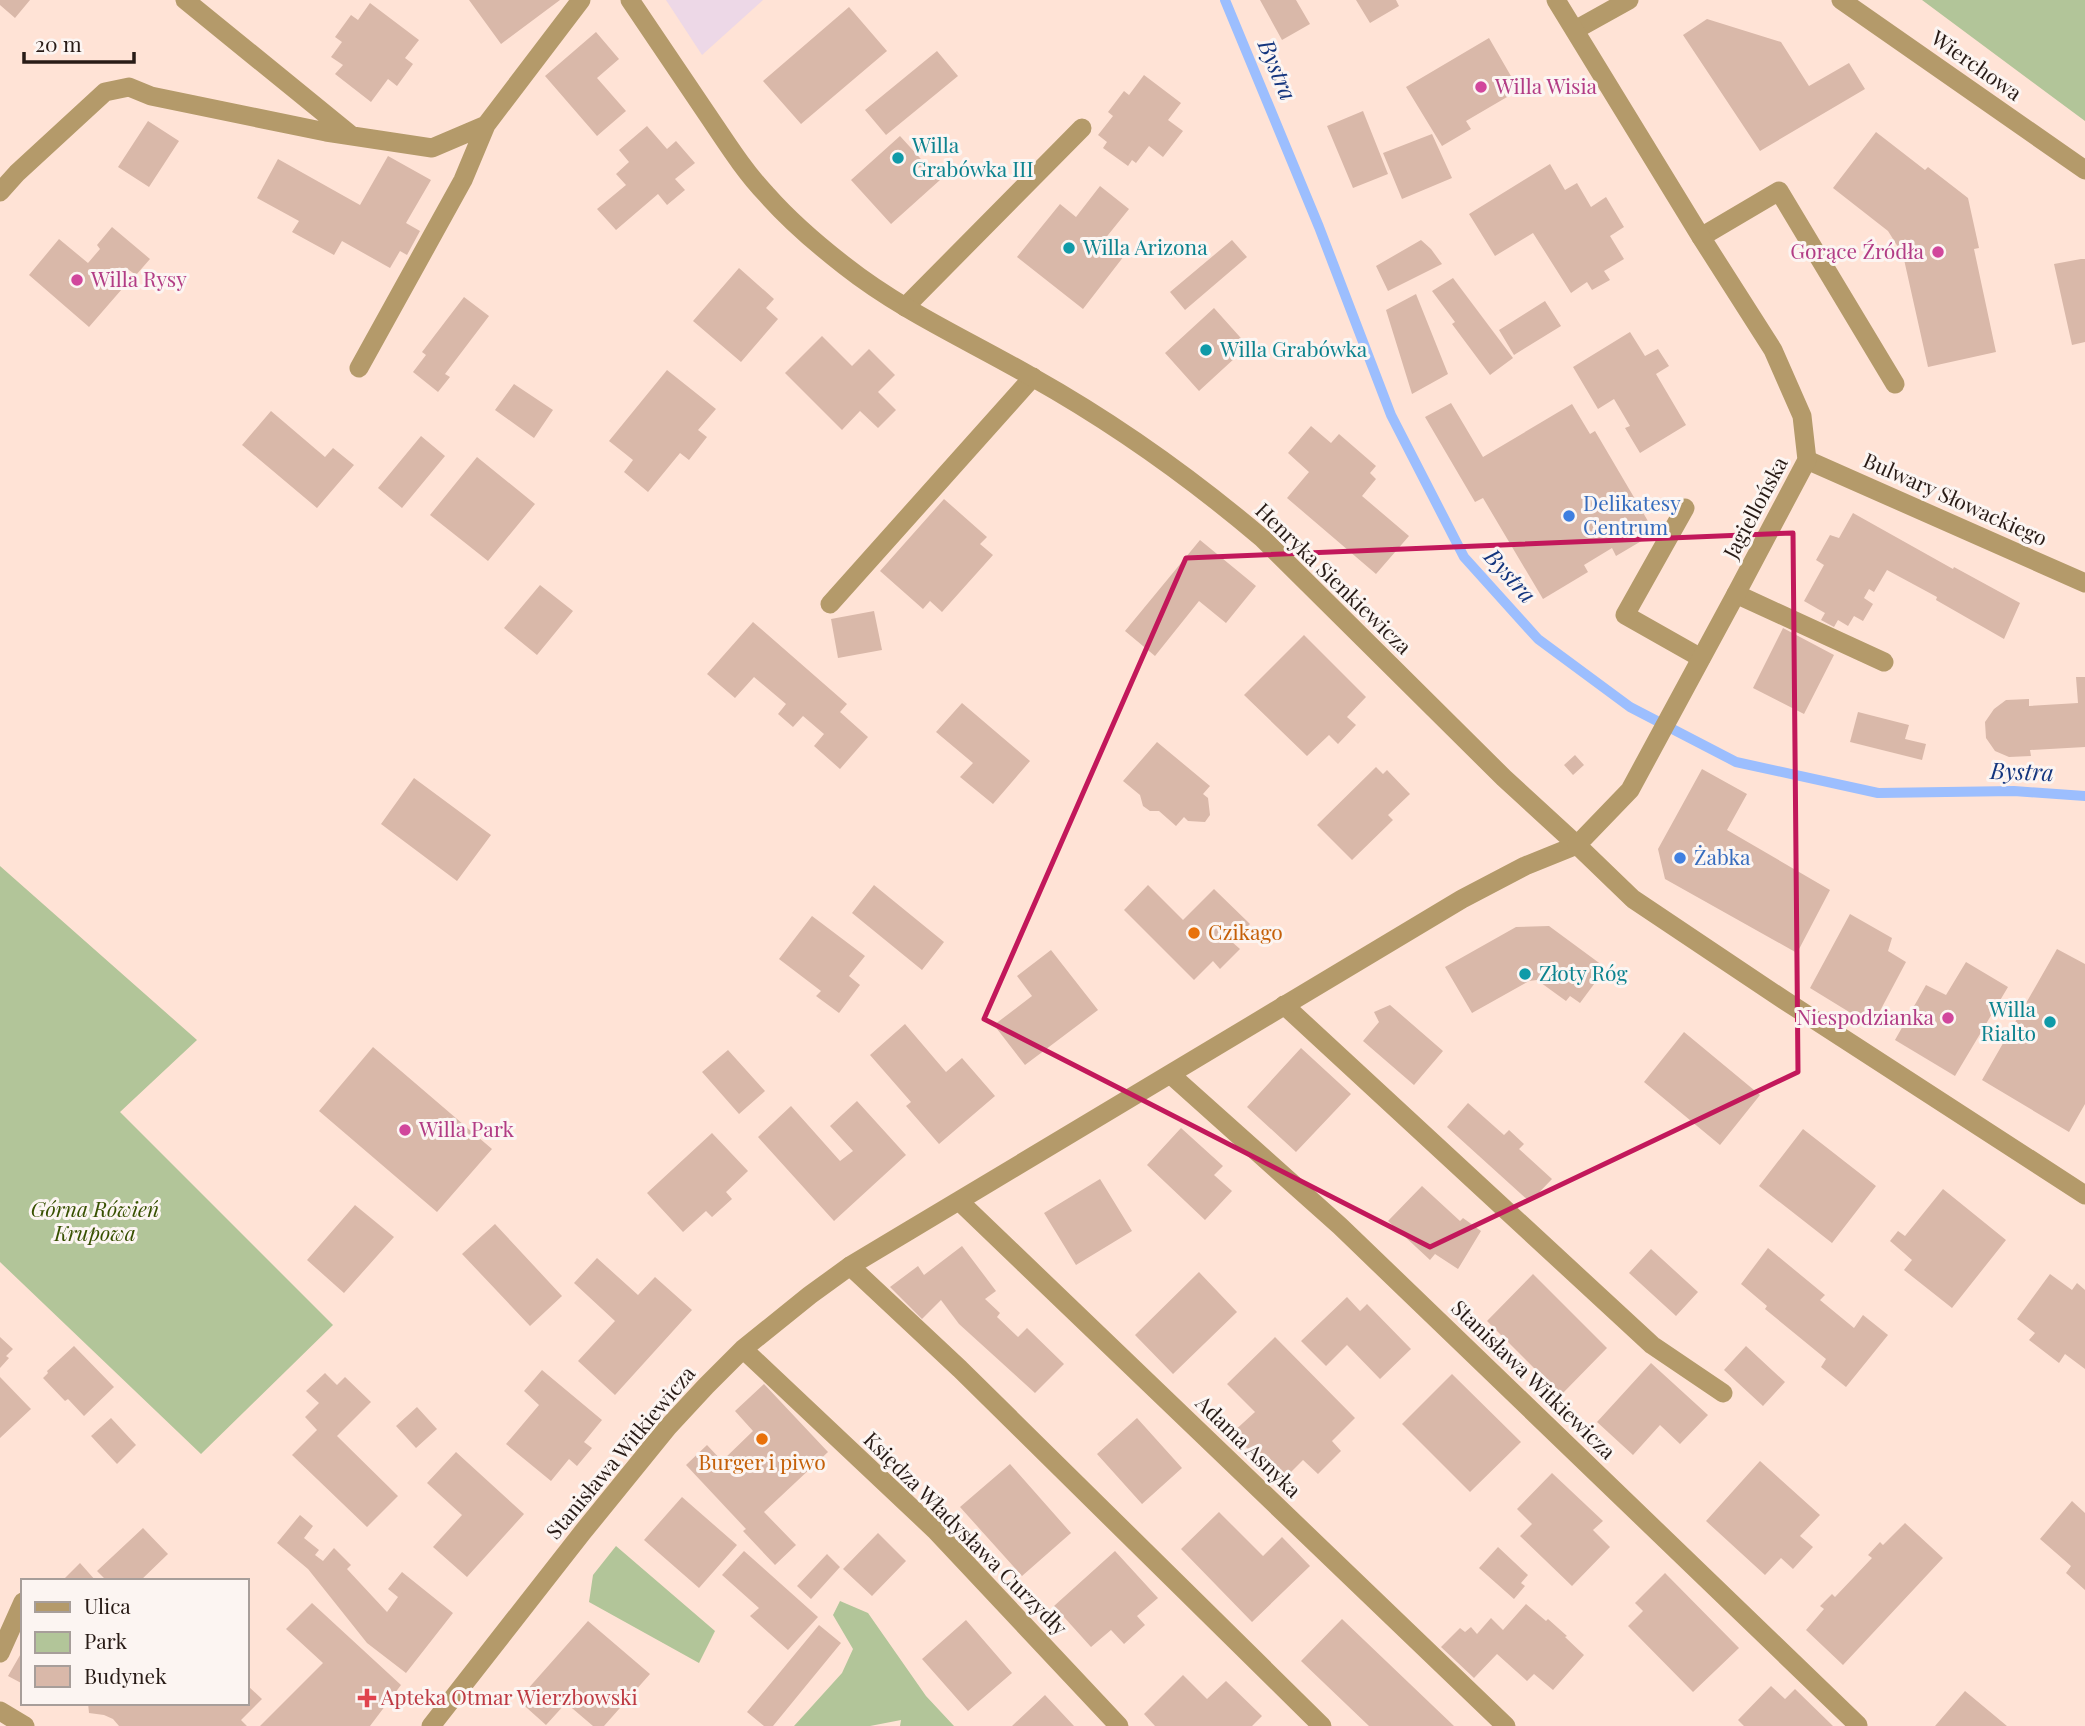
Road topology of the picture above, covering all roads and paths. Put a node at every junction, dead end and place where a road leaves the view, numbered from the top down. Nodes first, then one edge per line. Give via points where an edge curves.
1 (185, 0) edge
2 (581, 0) edge
3 (630, 0) edge
4 (1556, 0) edge
5 (1629, 0) edge
6 (1841, 0) edge
7 (1575, 30) junction
8 (486, 125) junction
9 (1082, 128) dead end
10 (351, 136) junction
11 (2085, 170) edge
12 (0, 191) edge
13 (1701, 237) junction
14 (905, 307) junction
15 (359, 368) dead end
16 (1033, 377) junction
17 (1895, 384) dead end
18 (1807, 460) junction
19 (1685, 508) dead end
20 (2085, 583) edge
21 (1737, 594) junction
22 (830, 604) dead end
23 (1884, 662) dead end
24 (1697, 666) junction
25 (1577, 845) junction
26 (1284, 1005) junction
27 (1170, 1074) junction
28 (2085, 1195) edge
29 (959, 1201) junction
30 (850, 1266) junction
31 (743, 1349) junction
32 (1723, 1392) dead end
33 (21, 1606) edge
34 (0, 1653) edge
35 (0, 1711) edge
36 (25, 1726) edge
37 (431, 1726) edge
38 (1119, 1726) edge
39 (1322, 1726) edge
40 (1506, 1726) edge
41 (1858, 1726) edge

1 - 10 street
2 - 8 street
3 - 14 street, Henryka Sienkiewicza via 766,195 846,268
4 - 7 street, Jagiellońska
5 - 7 street
6 - 11 street, Wierchowa
7 - 13 street, Jagiellońska
8 - 10 street via 432,148
8 - 15 street via 463,180
9 - 14 street
10 - 12 street via 151,96 129,87 105,92
13 - 17 street via 1779,191
13 - 18 street, Jagiellońska via 1773,350 1802,416
14 - 16 street, Henryka Sienkiewicza
16 - 22 street
16 - 25 street, Henryka Sienkiewicza via 1186,476 1262,538
18 - 20 street, Bulwary Słowackiego
18 - 21 street, Jagiellońska
19 - 24 street via 1625,615
21 - 23 street
21 - 24 street, Jagiellońska
24 - 25 street, Jagiellońska via 1630,790
25 - 26 street, Stanisława Witkiewicza via 1462,899
25 - 28 street, Henryka Sienkiewicza via 1633,899
26 - 27 street, Stanisława Witkiewicza
26 - 32 street via 1652,1345
27 - 29 street, Stanisława Witkiewicza
27 - 41 street, Stanisława Witkiewicza via 1340,1226
29 - 30 street, Stanisława Witkiewicza
29 - 40 street, Adama Asnyka
30 - 31 street, Stanisława Witkiewicza
30 - 39 street
31 - 37 street, Stanisława Witkiewicza via 668,1427
31 - 38 street, Księdza Władysława Curzydły via 935,1530
33 - 34 street
35 - 36 street

